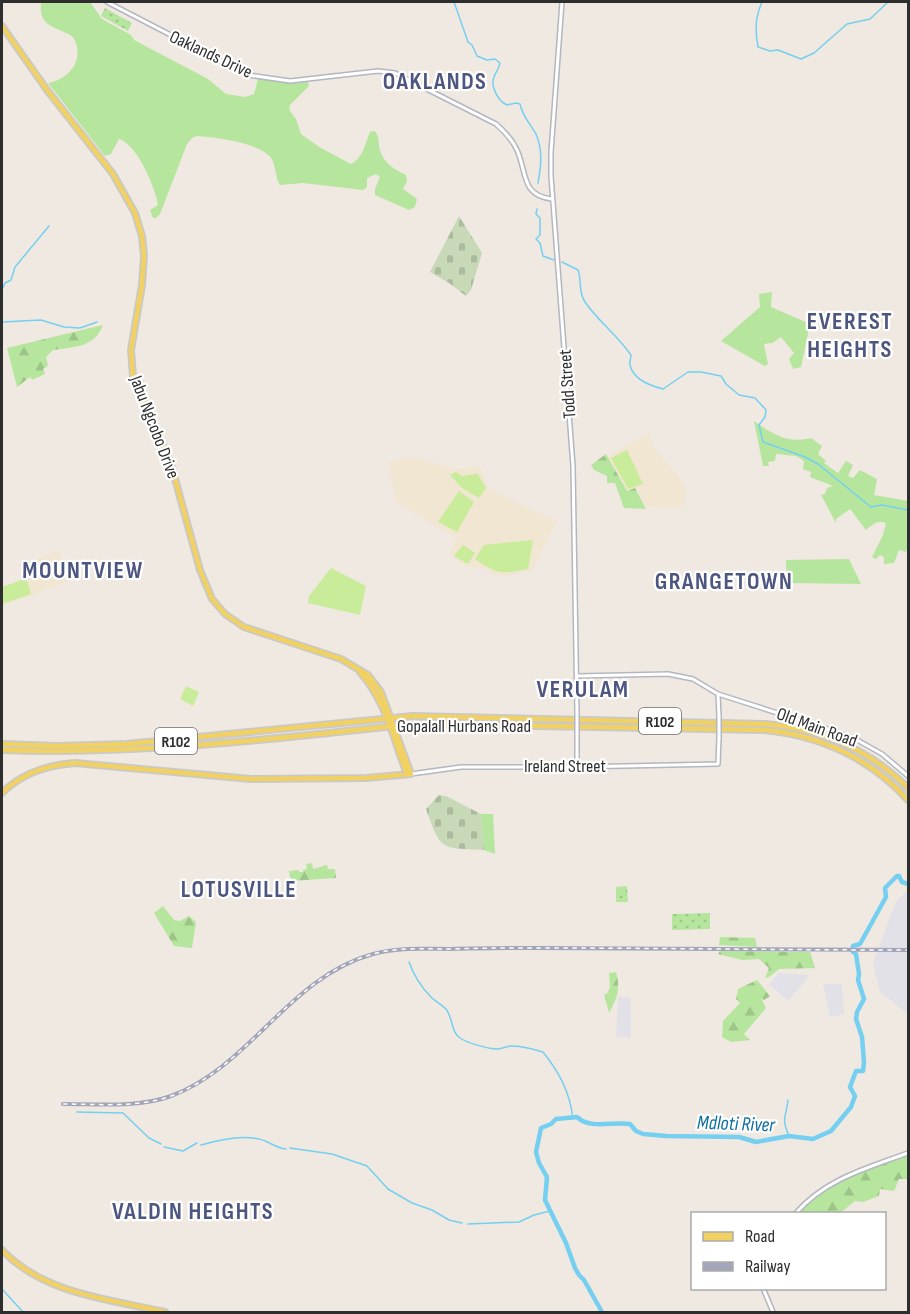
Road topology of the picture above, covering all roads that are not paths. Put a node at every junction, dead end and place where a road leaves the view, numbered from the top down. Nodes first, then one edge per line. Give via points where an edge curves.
1 (107, 2) edge
2 (562, 2) edge
3 (2, 26) edge
4 (552, 199) junction
5 (356, 667) junction
6 (671, 668) dead end
7 (676, 675) junction
8 (578, 676) junction
9 (381, 692) junction
10 (718, 694) junction
11 (383, 706) junction
12 (404, 717) junction
13 (389, 718) junction
14 (371, 719) junction
15 (406, 725) junction
16 (392, 726) junction
17 (362, 729) junction
18 (2, 744) edge
19 (399, 746) junction
20 (2, 750) edge
21 (402, 760) junction
22 (577, 767) junction
23 (409, 774) junction
24 (392, 776) junction
25 (909, 776) edge
26 (909, 788) edge
27 (2, 793) edge
28 (909, 800) edge
29 (909, 1153) edge
30 (797, 1212) edge
31 (2, 1250) edge
32 (764, 1290) edge
33 (165, 1312) edge
34 (773, 1312) edge

1 - 4 street, Oaklands Drive via 248,75 290,81 378,71 394,73 496,124 518,151 529,188 539,197
2 - 4 street, Todd Street via 551,152
3 - 5 main road, Jabu Ngcobo Drive via 113,174 135,213 144,256 131,350 134,376 171,464 200,570 212,599 244,627 341,658
4 - 8 street, Todd Street via 573,466
5 - 9 main road, Jabu Ngcobo Drive
5 - 11 main road, Jabu Ngcobo Drive
6 - 7 street
7 - 8 street
7 - 10 street, Old Main Road via 693,679
8 - 22 street, Todd Street, bridge
9 - 12 main road via 392,711
9 - 13 main road, Jabu Ngcobo Drive
10 - 22 street, Ireland Street, bridge via 718,764
10 - 25 street, Old Main Road via 853,738 882,754
11 - 13 main road, Jabu Ngcobo Drive
11 - 14 main road via 380,714
12 - 13 main road, Gopalall Hurbans Road / R102
12 - 26 main road, Gopalall Hurbans Road / R102 via 782,725 820,734 853,748
13 - 14 main road, Gopalall Hurbans Road / R102
13 - 16 main road, Jabu Ngcobo Drive
14 - 18 main road, Gopalall Hurbans Road / R102 via 127,744
15 - 16 main road, Gopalall Hurbans Road / R102
15 - 19 main road via 399,732
15 - 28 main road, Gopalall Hurbans Road / R102 via 780,732 810,738 850,755 878,772
16 - 17 main road, Gopalall Hurbans Road / R102
16 - 19 main road, Jabu Ngcobo Drive
17 - 19 main road via 381,729
17 - 20 main road, Gopalall Hurbans Road / R102 via 162,749
19 - 21 main road, Jabu Ngcobo Drive
19 - 23 main road, Jabu Ngcobo Drive
21 - 23 main road, Jabu Ngcobo Drive
21 - 24 main road via 403,769
22 - 23 street, Ireland Street via 468,767
23 - 24 main road
24 - 27 main road via 251,779 75,763 35,771
29 - 30 street via 837,1180
31 - 33 main road via 25,1271 47,1283
32 - 34 street

